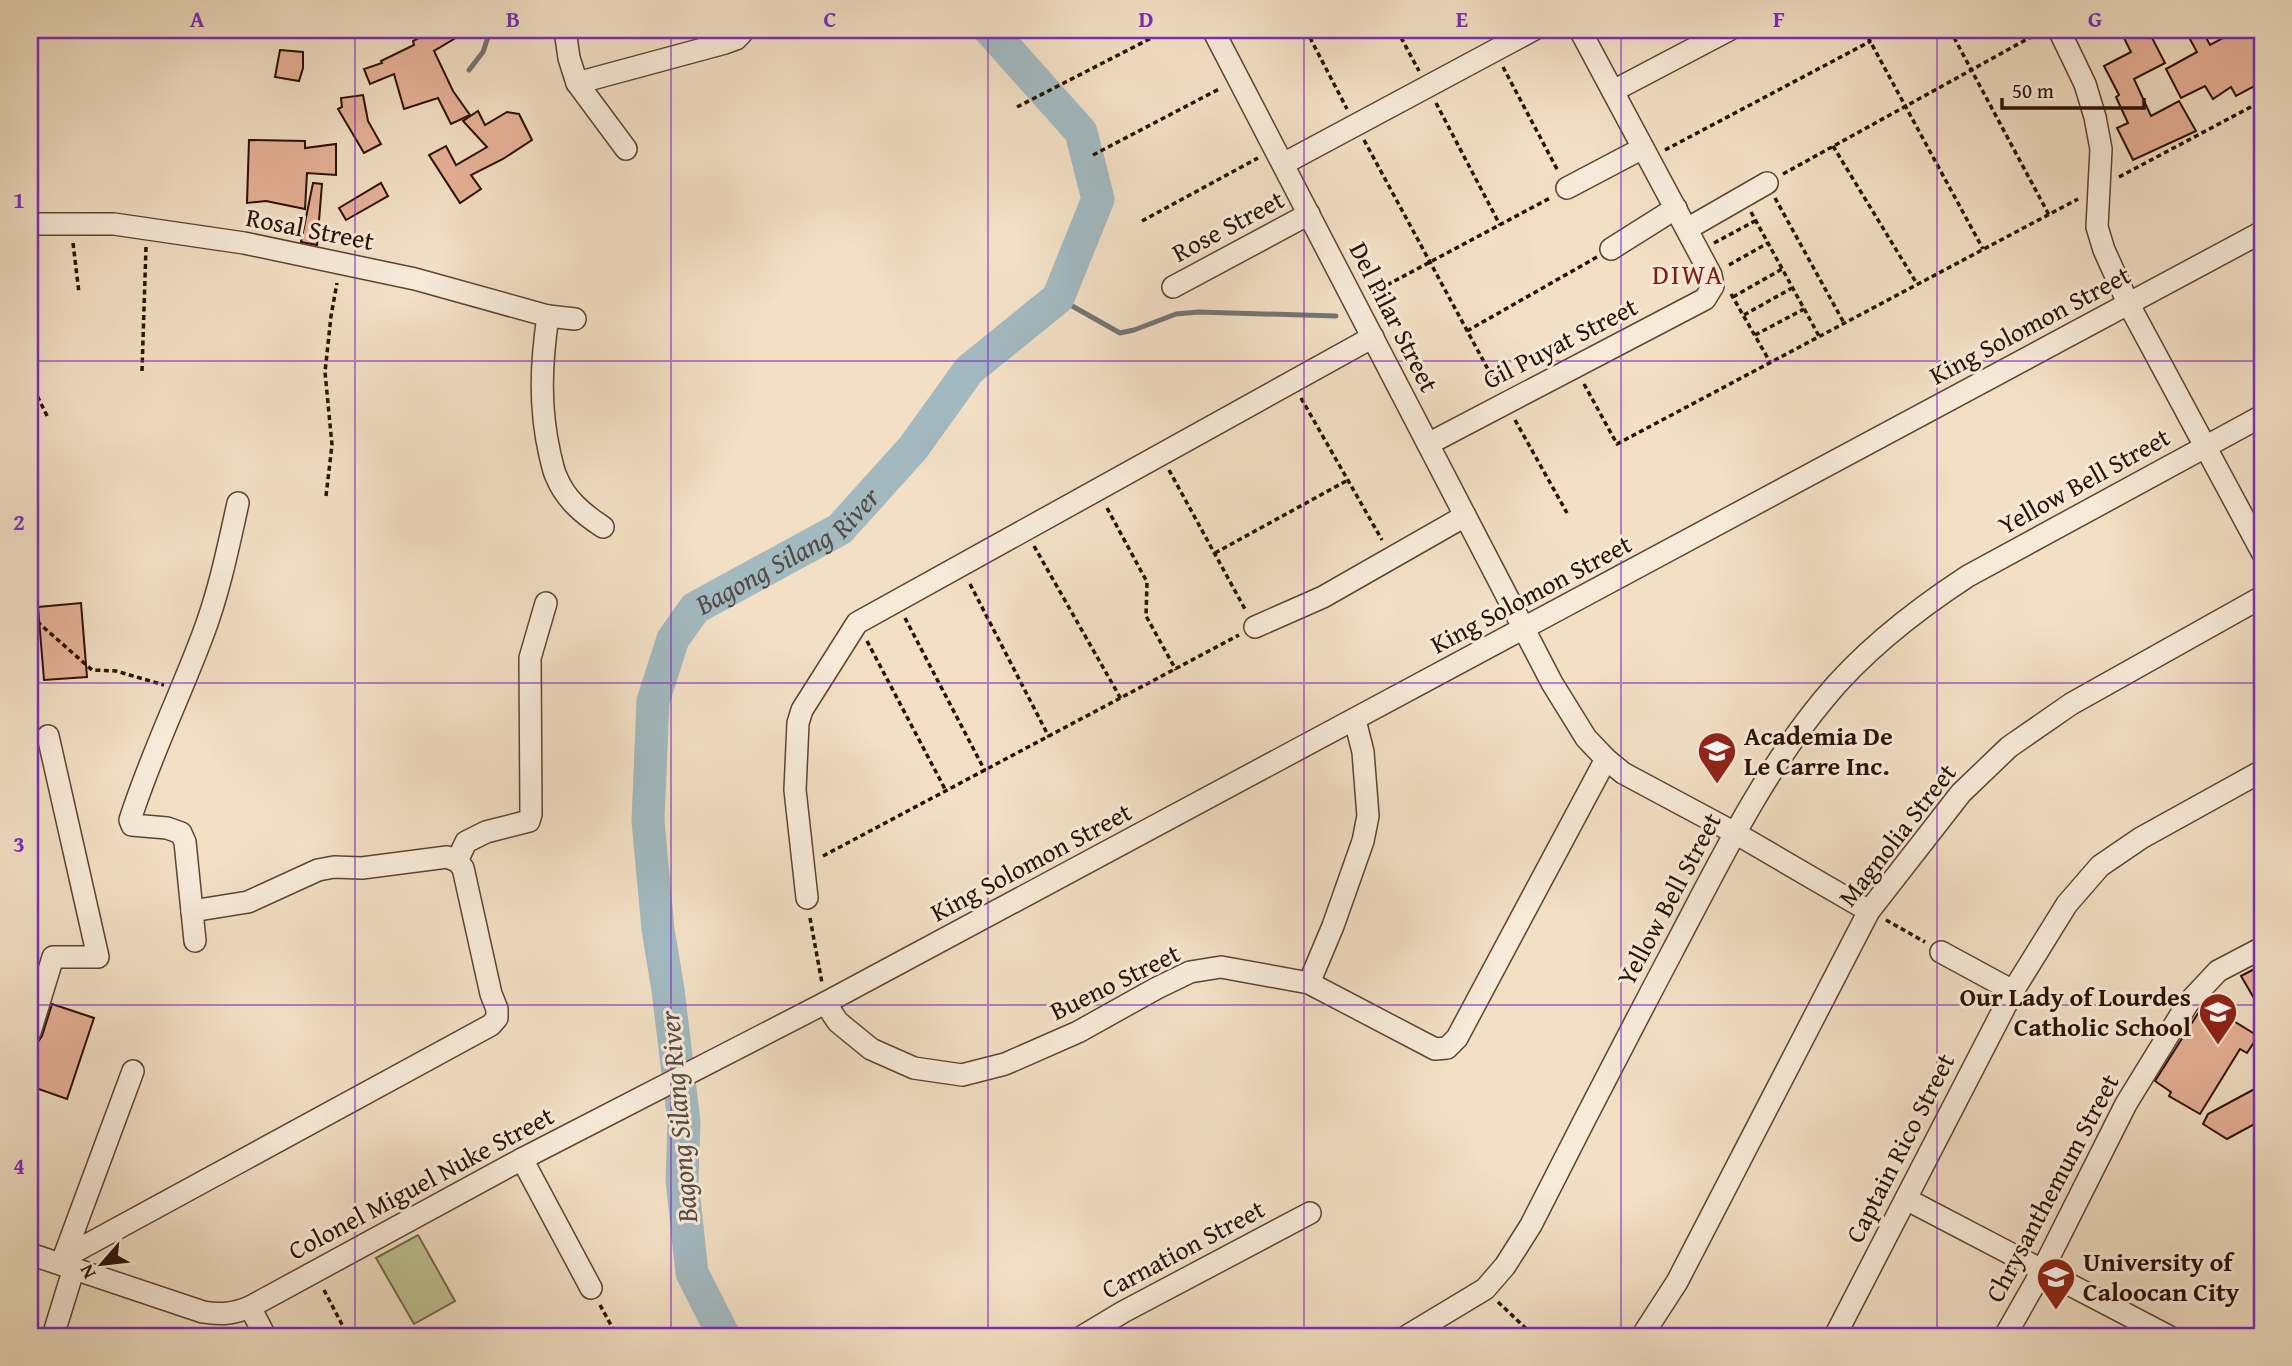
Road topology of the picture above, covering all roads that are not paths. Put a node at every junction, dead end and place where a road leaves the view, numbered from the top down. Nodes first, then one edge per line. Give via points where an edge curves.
1 (565, 30) edge
2 (740, 30) edge
3 (1213, 30) edge
4 (1534, 30) edge
5 (1580, 30) edge
6 (1728, 30) edge
7 (2059, 30) edge
8 (577, 83) junction
9 (1613, 91) junction
10 (626, 149) dead end
11 (1646, 153) junction
12 (1279, 157) junction
13 (1767, 183) road end
14 (1567, 188) road end
15 (1676, 208) junction
16 (1309, 214) junction
17 (30, 224) edge
18 (1687, 229) junction
19 (2262, 232) edge
20 (1611, 250) road end
21 (1173, 287) dead end
22 (2128, 303) junction
23 (548, 316) junction
24 (575, 319) dead end
25 (1373, 337) junction
26 (2262, 416) edge
27 (1428, 444) junction
28 (2206, 446) junction
29 (239, 503) dead end
30 (1465, 516) junction
31 (603, 527) dead end
32 (2262, 552) edge
33 (2262, 597) edge
34 (546, 603) dead end
35 (1255, 627) road end
36 (1525, 630) junction
37 (1355, 720) junction
38 (48, 736) dead end
39 (1606, 759) junction
40 (2262, 771) edge
41 (1735, 833) junction
42 (457, 861) junction
43 (807, 898) road end
44 (192, 911) junction
45 (1869, 911) junction
46 (195, 941) dead end
47 (2262, 948) edge
48 (1941, 951) road end
49 (1309, 983) junction
50 (2013, 991) junction
51 (825, 1003) junction
52 (30, 1031) edge
53 (133, 1071) dead end
54 (522, 1159) junction
55 (1906, 1199) junction
56 (1310, 1213) dead end
57 (30, 1254) edge
58 (66, 1264) junction
59 (2042, 1271) junction
60 (591, 1288) road end
61 (250, 1307) junction
62 (53, 1336) edge
63 (265, 1336) edge
64 (1083, 1336) edge
65 (1407, 1336) edge
66 (1642, 1336) edge
67 (1835, 1336) edge
68 (2005, 1336) edge
69 (2168, 1336) edge

1 - 8 street
2 - 8 street via 736,39 724,43
3 - 12 street, Del Pilar Street
4 - 12 street via 1356,125
5 - 9 street
6 - 9 street
7 - 22 street via 2095,117 2101,149 2097,227
8 - 10 street
9 - 11 street
11 - 14 street
11 - 15 street
12 - 16 street, Del Pilar Street
13 - 18 street
15 - 18 street
15 - 20 street
16 - 21 street, Rose Street
16 - 25 street, Del Pilar Street
17 - 23 street, Rosal Street via 114,224 244,243 415,279
18 - 27 street, Gil Puyat Street via 1712,281 1705,299
19 - 22 street, King Solomon Street
22 - 28 street
22 - 36 street, King Solomon Street
23 - 24 street, Rosal Street
23 - 31 street via 541,362 542,401 555,476 583,515
25 - 27 street, Del Pilar Street
25 - 43 street via 858,623 798,723 795,790
26 - 28 street, Yellow Bell Street
27 - 30 street, Del Pilar Street
28 - 32 street
28 - 41 street, Yellow Bell Street via 1927,603 1863,657 1825,697 1793,739
29 - 44 street via 218,590 130,822 181,832
30 - 35 street via 1322,597
30 - 36 street, Del Pilar Street
33 - 45 street, Magnolia Street via 2071,704 2009,747 1961,793
34 - 42 street via 530,657 529,821 466,842
36 - 37 street, King Solomon Street
36 - 39 street via 1570,713
37 - 49 street via 1363,752 1368,816 1333,926
37 - 51 street, King Solomon Street
38 - 52 street via 97,957 53,957
39 - 41 street
39 - 49 street, Bueno Street via 1457,1038 1447,1048 1435,1049
40 - 50 street, Captain Rico Street via 2100,866 2067,904
41 - 45 street
41 - 65 street, Yellow Bell Street via 1531,1225 1505,1266 1485,1289
42 - 44 street via 447,857 324,868 248,902
42 - 58 street via 463,868 497,1009 495,1022
44 - 46 street
45 - 66 street, Magnolia Street via 1676,1282
47 - 59 street, Chrysanthemum Street via 2218,971 2188,1003 2126,1104
48 - 50 street
49 - 51 street, Bueno Street via 1221,967 1190,972 1078,1032 1005,1064 962,1075 914,1068 871,1049 838,1022
50 - 55 street, Captain Rico Street
51 - 54 street, Colonel Miguel Nuke Street
53 - 58 street
54 - 60 street
54 - 61 street, Colonel Miguel Nuke Street
55 - 59 street
55 - 67 street, Captain Rico Street
56 - 64 street, Carnation Street
57 - 58 street, Colonel Miguel Nuke Street
58 - 61 street, Colonel Miguel Nuke Street via 203,1312 221,1315
58 - 62 street
59 - 68 street, Chrysanthemum Street
59 - 69 street
61 - 63 street

